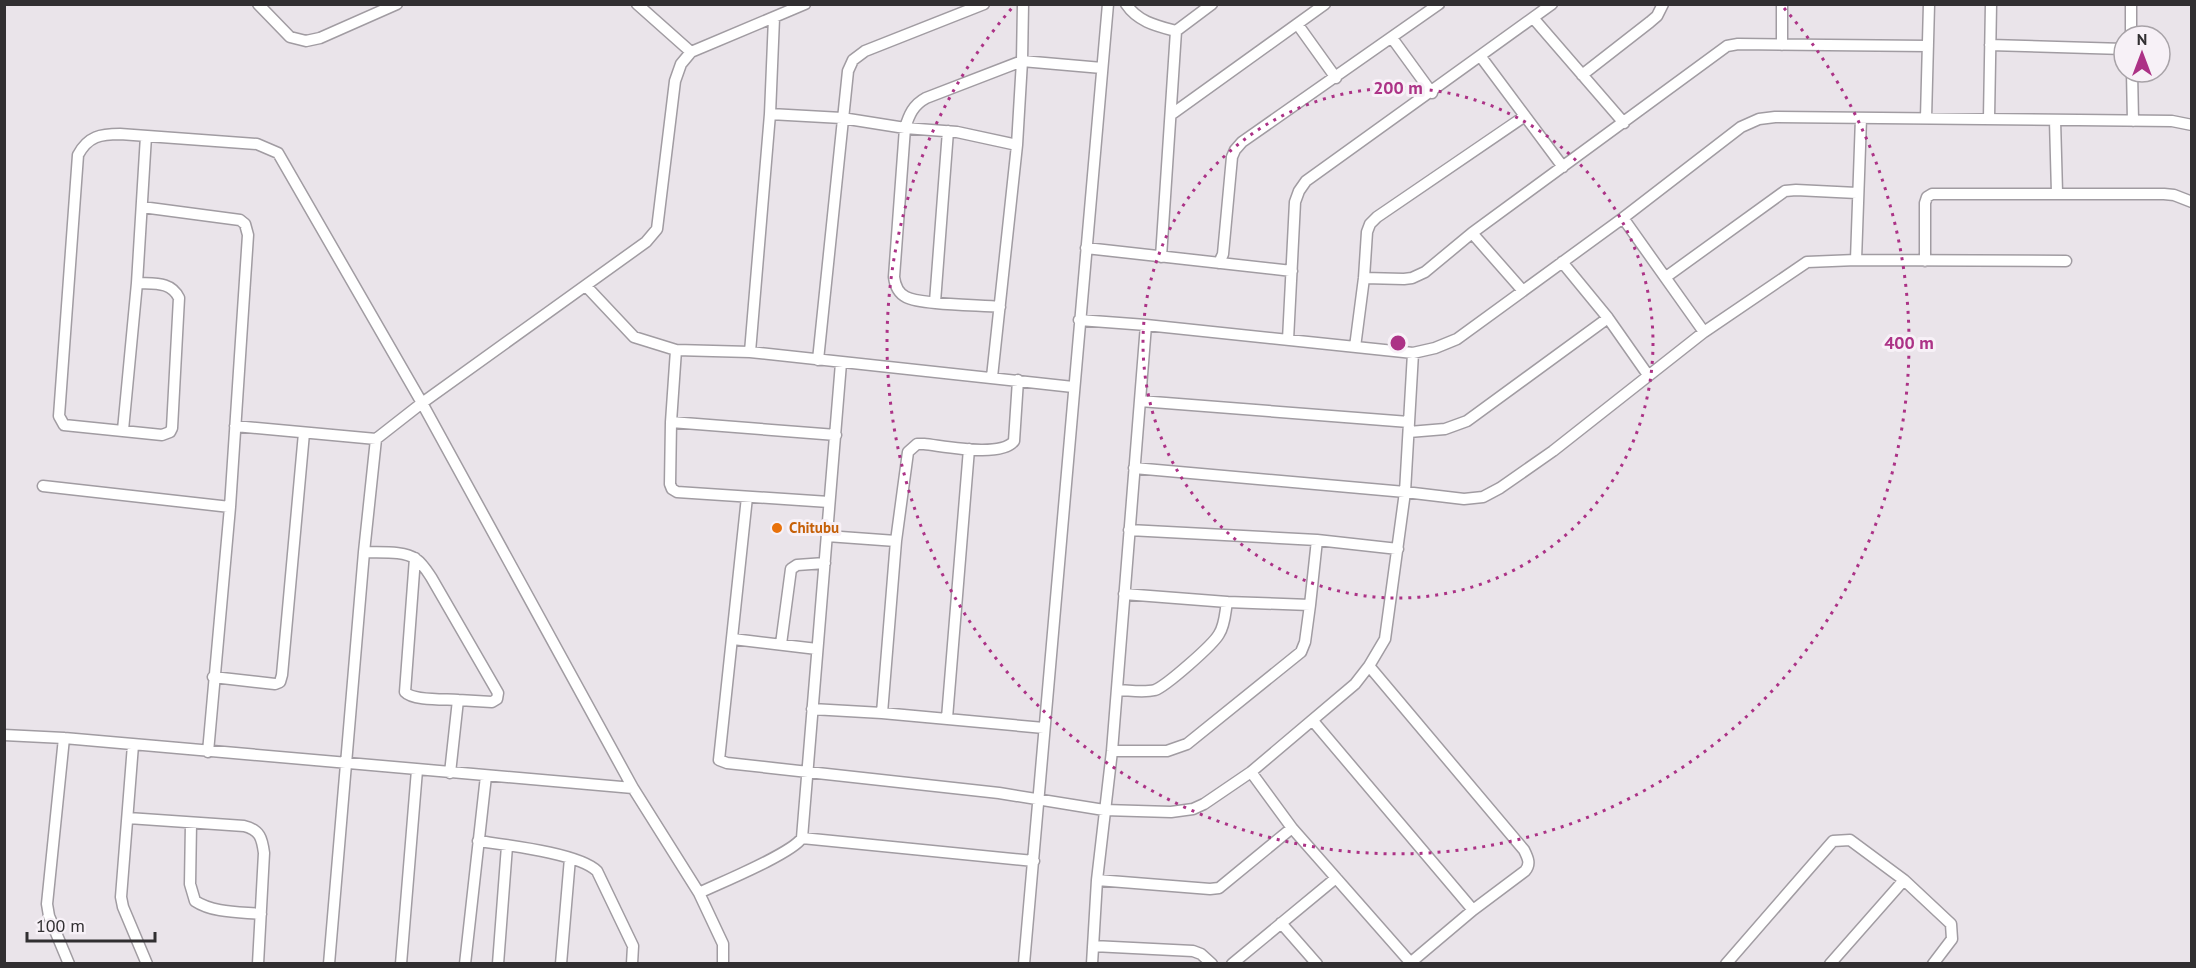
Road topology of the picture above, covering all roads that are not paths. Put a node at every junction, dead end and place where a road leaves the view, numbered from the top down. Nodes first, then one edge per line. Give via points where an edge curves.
1 (258, 4) edge
2 (397, 4) edge
3 (637, 4) edge
4 (984, 4) edge
5 (1023, 4) edge
6 (1107, 4) edge
7 (1126, 4) edge
8 (1212, 4) edge
9 (1324, 4) edge
10 (1439, 4) edge
11 (1552, 4) edge
12 (1663, 4) edge
13 (1782, 4) edge
14 (1929, 4) edge
15 (1991, 4) edge
16 (2131, 4) edge
17 (797, 6) edge
18 (774, 18) junction
19 (1534, 19) junction
20 (2131, 24) edge
21 (1298, 25) junction
22 (1176, 31) junction
23 (1392, 38) junction
24 (1782, 45) junction
25 (1990, 45) junction
26 (1928, 46) junction
27 (2112, 49) edge
28 (691, 52) junction
29 (1481, 57) junction
30 (1022, 61) junction
31 (1102, 68) junction
32 (1582, 75) junction
33 (1336, 78) junction
34 (2132, 84) edge
35 (1432, 93) junction
36 (770, 114) junction
37 (1172, 114) junction
38 (1525, 116) junction
39 (842, 118) junction
40 (1861, 118) junction
41 (1926, 118) junction
42 (1989, 118) junction
43 (2055, 120) junction
44 (2133, 121) junction
45 (1624, 123) junction
46 (2192, 125) edge
47 (905, 128) junction
48 (948, 131) junction
49 (146, 136) junction
50 (1017, 145) junction
51 (1563, 167) junction
52 (1857, 193) junction
53 (2057, 193) junction
54 (2192, 202) edge
55 (142, 207) junction
56 (1623, 218) junction
57 (1472, 233) junction
58 (1086, 248) junction
59 (1161, 256) junction
60 (1856, 260) junction
61 (1925, 261) junction
62 (2066, 261) dead end
63 (1562, 262) junction
64 (1219, 263) junction
65 (1292, 271) junction
66 (1666, 277) junction
67 (1364, 278) junction
68 (136, 283) junction
69 (586, 286) junction
70 (1523, 291) junction
71 (935, 302) junction
72 (1000, 307) junction
73 (1608, 318) junction
74 (1079, 320) junction
75 (1146, 325) junction
76 (1704, 332) junction
77 (1288, 340) junction
78 (1355, 347) junction
79 (676, 350) junction
80 (750, 352) junction
81 (1413, 352) junction
82 (818, 360) junction
83 (841, 363) junction
84 (1648, 375) junction
85 (992, 377) junction
86 (1018, 380) junction
87 (1073, 387) junction
88 (1140, 400) junction
89 (422, 403) junction
90 (671, 422) junction
91 (235, 426) junction
92 (1409, 427) junction
93 (123, 430) junction
94 (304, 433) junction
95 (836, 435) junction
96 (376, 439) junction
97 (969, 449) junction
98 (1134, 468) junction
99 (43, 486) dead end
100 (1405, 492) junction
101 (747, 496) junction
102 (829, 502) junction
103 (230, 507) junction
104 (1130, 530) junction
105 (827, 536) junction
106 (1317, 540) junction
107 (896, 541) junction
108 (1398, 549) junction
109 (364, 552) junction
110 (415, 558) junction
111 (825, 563) junction
112 (1124, 594) junction
113 (1227, 602) junction
114 (1310, 605) junction
115 (733, 639) junction
116 (781, 644) junction
117 (817, 649) junction
118 (1369, 666) junction
119 (213, 677) junction
120 (1117, 690) junction
121 (458, 700) junction
122 (812, 709) junction
123 (882, 713) junction
124 (947, 718) junction
125 (1313, 721) junction
126 (1044, 728) junction
127 (4, 735) edge
128 (64, 738) junction
129 (134, 745) junction
130 (1112, 751) junction
131 (208, 752) junction
132 (345, 765) junction
133 (417, 770) junction
134 (1251, 772) junction
135 (450, 773) junction
136 (807, 773) junction
137 (486, 776) junction
138 (633, 788) junction
139 (1038, 800) junction
140 (1104, 810) junction
141 (128, 818) junction
142 (191, 823) junction
143 (1292, 828) junction
144 (802, 838) junction
145 (478, 841) junction
146 (507, 846) junction
147 (570, 858) junction
148 (1034, 861) junction
149 (1336, 878) junction
150 (1096, 880) junction
151 (1904, 880) junction
152 (699, 893) junction
153 (1473, 910) junction
154 (261, 914) junction
155 (1281, 923) junction
156 (1093, 946) junction
157 (69, 963) edge
158 (147, 963) edge
159 (258, 963) edge
160 (328, 963) edge
161 (401, 963) edge
162 (465, 963) edge
163 (498, 963) edge
164 (561, 963) edge
165 (632, 963) edge
166 (723, 963) edge
167 (1024, 963) edge
168 (1092, 963) edge
169 (1212, 963) edge
170 (1232, 963) edge
171 (1317, 963) edge
172 (1410, 963) edge
173 (1726, 963) edge
174 (1830, 963) edge
175 (1932, 963) edge

1 - 2 street via 290,37 306,42
3 - 28 street
4 - 39 street via 865,51 853,60
5 - 30 street
6 - 31 street
7 - 22 street via 1150,24
8 - 22 street
9 - 21 street
10 - 23 street
11 - 19 street
12 - 32 street via 1657,16
13 - 24 street
14 - 26 street
15 - 25 street
16 - 20 street
17 - 18 street
18 - 28 street
18 - 36 street
19 - 29 street
19 - 32 street
21 - 33 street
21 - 37 street
22 - 37 street
23 - 33 street
23 - 35 street
24 - 26 street
24 - 45 street via 1727,46
25 - 27 street
25 - 42 street
26 - 41 street
28 - 69 street via 675,81 657,229 646,242
29 - 35 street
29 - 38 street
30 - 31 street
30 - 47 street via 919,102 910,112
30 - 50 street
31 - 58 street
32 - 45 street
33 - 64 street via 1235,150
34 - 44 street
35 - 65 street via 1302,186 1295,202
36 - 39 street
36 - 80 street
37 - 59 street
38 - 51 street
38 - 67 street via 1370,224
39 - 47 street
39 - 82 street
40 - 41 street
40 - 52 street
40 - 56 street via 1759,118 1741,127
41 - 42 street
42 - 43 street
43 - 44 street
43 - 53 street
44 - 46 street via 2172,120
45 - 51 street
47 - 48 street
47 - 71 street via 894,278 905,297
48 - 50 street
48 - 71 street
49 - 55 street
49 - 89 street via 257,144 278,153
49 - 93 street via 102,134 91,138 78,155 59,416 64,425
50 - 72 street
51 - 57 street
52 - 60 street
52 - 66 street via 1785,191
53 - 54 street via 2164,194
53 - 61 street via 1932,194 1925,203
55 - 68 street
55 - 91 street via 240,220 245,224 248,236
56 - 63 street
56 - 66 street
57 - 67 street via 1412,279
57 - 70 street
58 - 59 street
58 - 74 street
59 - 64 street
60 - 61 street
60 - 76 street via 1807,262
61 - 62 street
63 - 70 street
63 - 73 street
64 - 65 street
65 - 77 street
66 - 76 street
67 - 78 street
68 - 93 street
68 - 93 street via 168,285 179,298 173,424 170,432 162,435
69 - 79 street via 634,337
69 - 89 street
70 - 81 street via 1456,339
71 - 72 street
72 - 85 street
73 - 84 street
73 - 92 street via 1467,421 1445,429
74 - 75 street
74 - 87 street
75 - 77 street
75 - 88 street
76 - 84 street
77 - 78 street
78 - 81 street
79 - 80 street
79 - 90 street
80 - 82 street
81 - 92 street
82 - 83 street
83 - 85 street
83 - 95 street
84 - 100 street via 1553,451 1483,497 1464,499
85 - 86 street
86 - 87 street
86 - 97 street via 1014,441 1010,447
87 - 126 street
88 - 92 street
88 - 98 street
89 - 96 street
89 - 138 street
90 - 95 street
90 - 101 street via 672,489
91 - 94 street
91 - 103 street
92 - 100 street
94 - 96 street
94 - 119 street via 280,682
95 - 102 street
96 - 109 street
97 - 107 street via 917,444 908,452
97 - 124 street
98 - 100 street
98 - 104 street
99 - 103 street
100 - 108 street
101 - 102 street
101 - 115 street
102 - 105 street
103 - 119 street
104 - 106 street
104 - 112 street
105 - 107 street
105 - 111 street
106 - 108 street
106 - 114 street
107 - 123 street
108 - 118 street via 1384,639
109 - 110 street
109 - 132 street
110 - 121 street via 405,692 415,697
110 - 121 street via 431,577 498,693 498,699 492,702
111 - 116 street via 791,569
111 - 117 street
112 - 113 street
112 - 120 street
113 - 114 street
113 - 120 street via 1224,624 1215,641 1165,684 1146,691
114 - 130 street via 1300,652 1187,744 1167,751
115 - 116 street
115 - 136 street via 719,760
116 - 117 street
117 - 122 street
118 - 125 street via 1355,684
118 - 153 street via 1527,856 1525,871
119 - 131 street
120 - 130 street
121 - 135 street
122 - 123 street
122 - 136 street
123 - 124 street
124 - 126 street
125 - 134 street
125 - 153 street
126 - 139 street
127 - 128 street
128 - 129 street
128 - 157 street via 47,904
129 - 131 street
129 - 141 street
130 - 140 street
131 - 132 street
132 - 133 street
132 - 160 street
133 - 135 street
133 - 161 street
134 - 140 street via 1193,809
134 - 143 street
135 - 137 street
136 - 139 street
136 - 144 street
137 - 138 street
137 - 145 street
138 - 152 street
139 - 140 street
139 - 148 street
140 - 150 street
141 - 142 street
141 - 158 street via 121,897
142 - 154 street via 190,884 195,901 218,910
142 - 154 street via 244,826 259,833 264,853
143 - 149 street
143 - 150 street via 1219,888
144 - 148 street
144 - 152 street via 782,854
145 - 146 street
145 - 162 street
146 - 147 street
146 - 163 street
147 - 164 street
147 - 165 street via 597,871 633,946
148 - 167 street
149 - 155 street
149 - 172 street
150 - 156 street
151 - 173 street via 1850,840 1833,841
151 - 174 street
151 - 175 street via 1951,924 1952,939
152 - 166 street via 723,944
153 - 172 street
154 - 159 street
155 - 170 street
155 - 171 street
156 - 168 street
156 - 169 street via 1193,951

